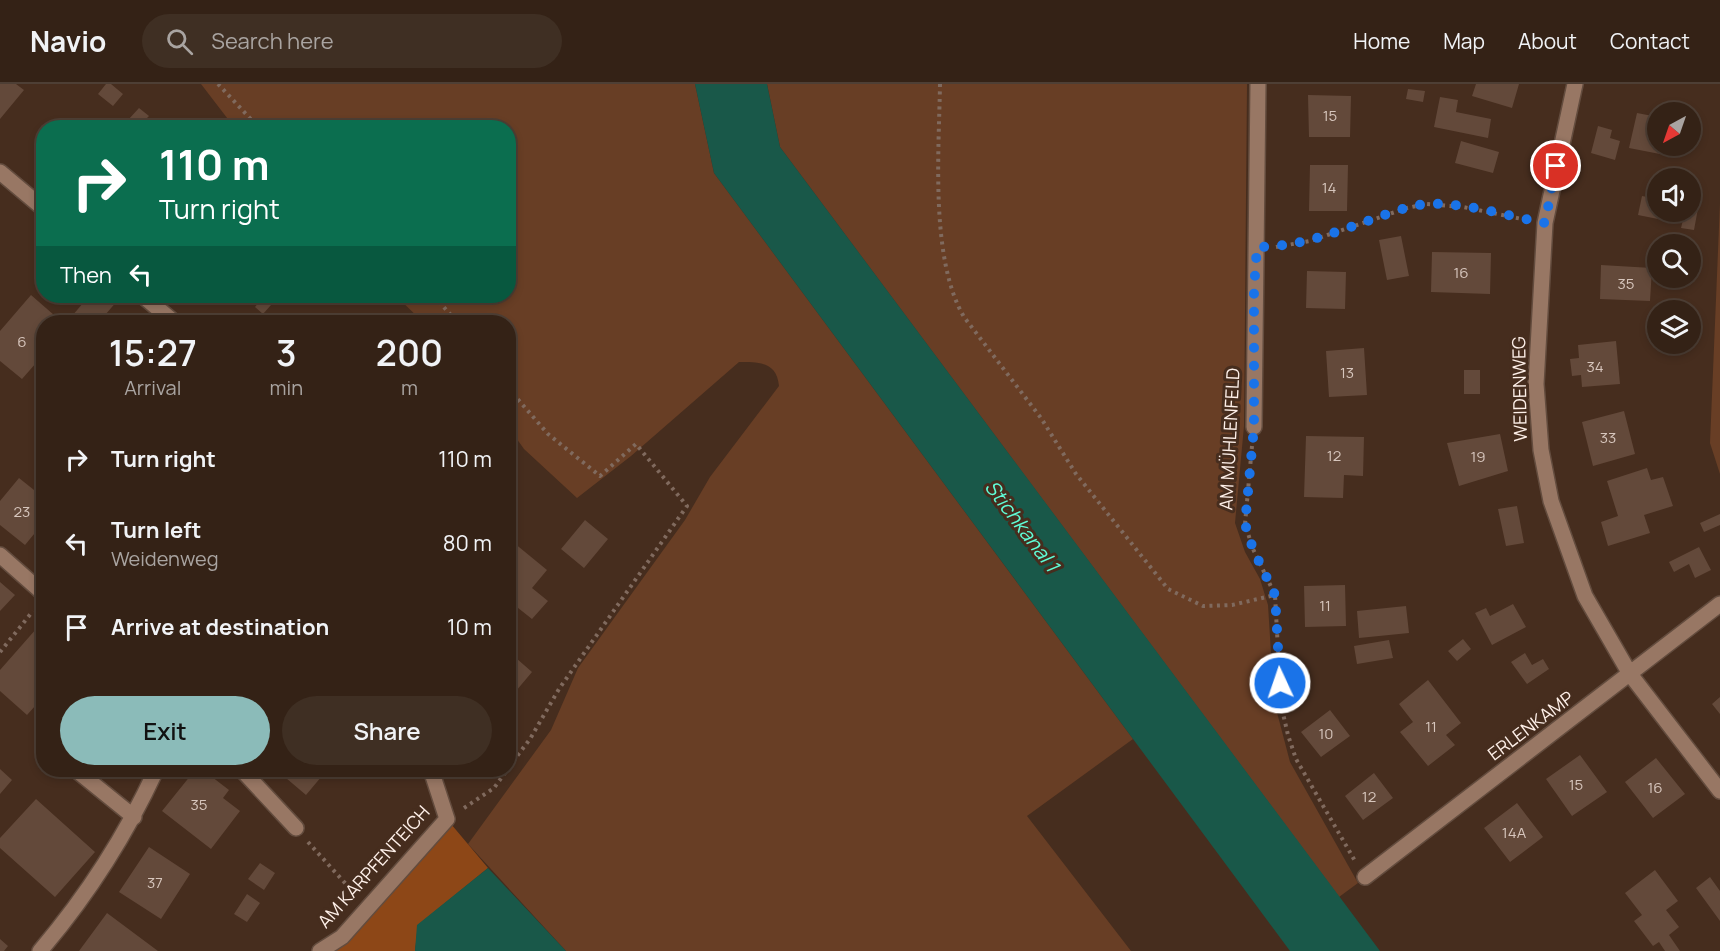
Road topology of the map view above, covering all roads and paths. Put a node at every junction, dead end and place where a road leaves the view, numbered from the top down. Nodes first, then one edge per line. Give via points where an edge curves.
1 (218, 84) edge
2 (940, 84) edge
3 (1258, 84) edge
4 (1575, 84) edge
5 (252, 120) edge
6 (0, 172) edge
7 (36, 202) edge
8 (1545, 223) junction
9 (1257, 247) junction
10 (151, 303) edge
11 (440, 303) edge
12 (166, 315) edge
13 (451, 315) edge
14 (516, 397) edge
15 (1254, 427) joint
16 (0, 555) edge
17 (1275, 595) junction
18 (36, 596) edge
19 (1720, 604) edge
20 (36, 606) edge
21 (0, 652) edge
22 (1630, 674) junction
23 (516, 758) edge
24 (85, 777) edge
25 (153, 777) edge
26 (249, 777) edge
27 (433, 777) edge
28 (502, 777) edge
29 (1720, 791) edge
30 (134, 817) junction
31 (447, 819) junction
32 (296, 828) joint
33 (1365, 877) joint
34 (368, 909) junction
35 (40, 951) edge
36 (320, 951) edge

1 - 5 path
2 - 17 path via 939,171 944,256 954,300 964,317 1041,418 1076,474 1168,589 1203,606 1232,605
3 - 9 street, AM MÜHLENFELD
4 - 8 street, WEIDENWEG
6 - 7 street
8 - 9 path via 1426,204 1310,241
8 - 22 street, WEIDENWEG via 1536,384 1540,450 1551,501 1585,596
9 - 15 street, AM MÜHLENFELD
10 - 12 street
11 - 13 path
14 - 23 path via 548,434 600,476 636,444 687,506 559,689
15 - 17 path, AM MÜHLENFELD via 1245,524
16 - 18 street
17 - 33 path, AM MÜHLENFELD via 1281,705 1296,759
19 - 22 street, ERLENKAMP
20 - 21 path
22 - 29 street, WEIDENWEG
22 - 33 street, ERLENKAMP
24 - 30 street
25 - 30 street
26 - 32 street
27 - 31 street, AM KARPFENTEICH
28 - 31 path via 494,788
30 - 35 street via 72,914
31 - 34 street, AM KARPFENTEICH
32 - 34 path
34 - 36 street, AM KARPFENTEICH via 342,938

